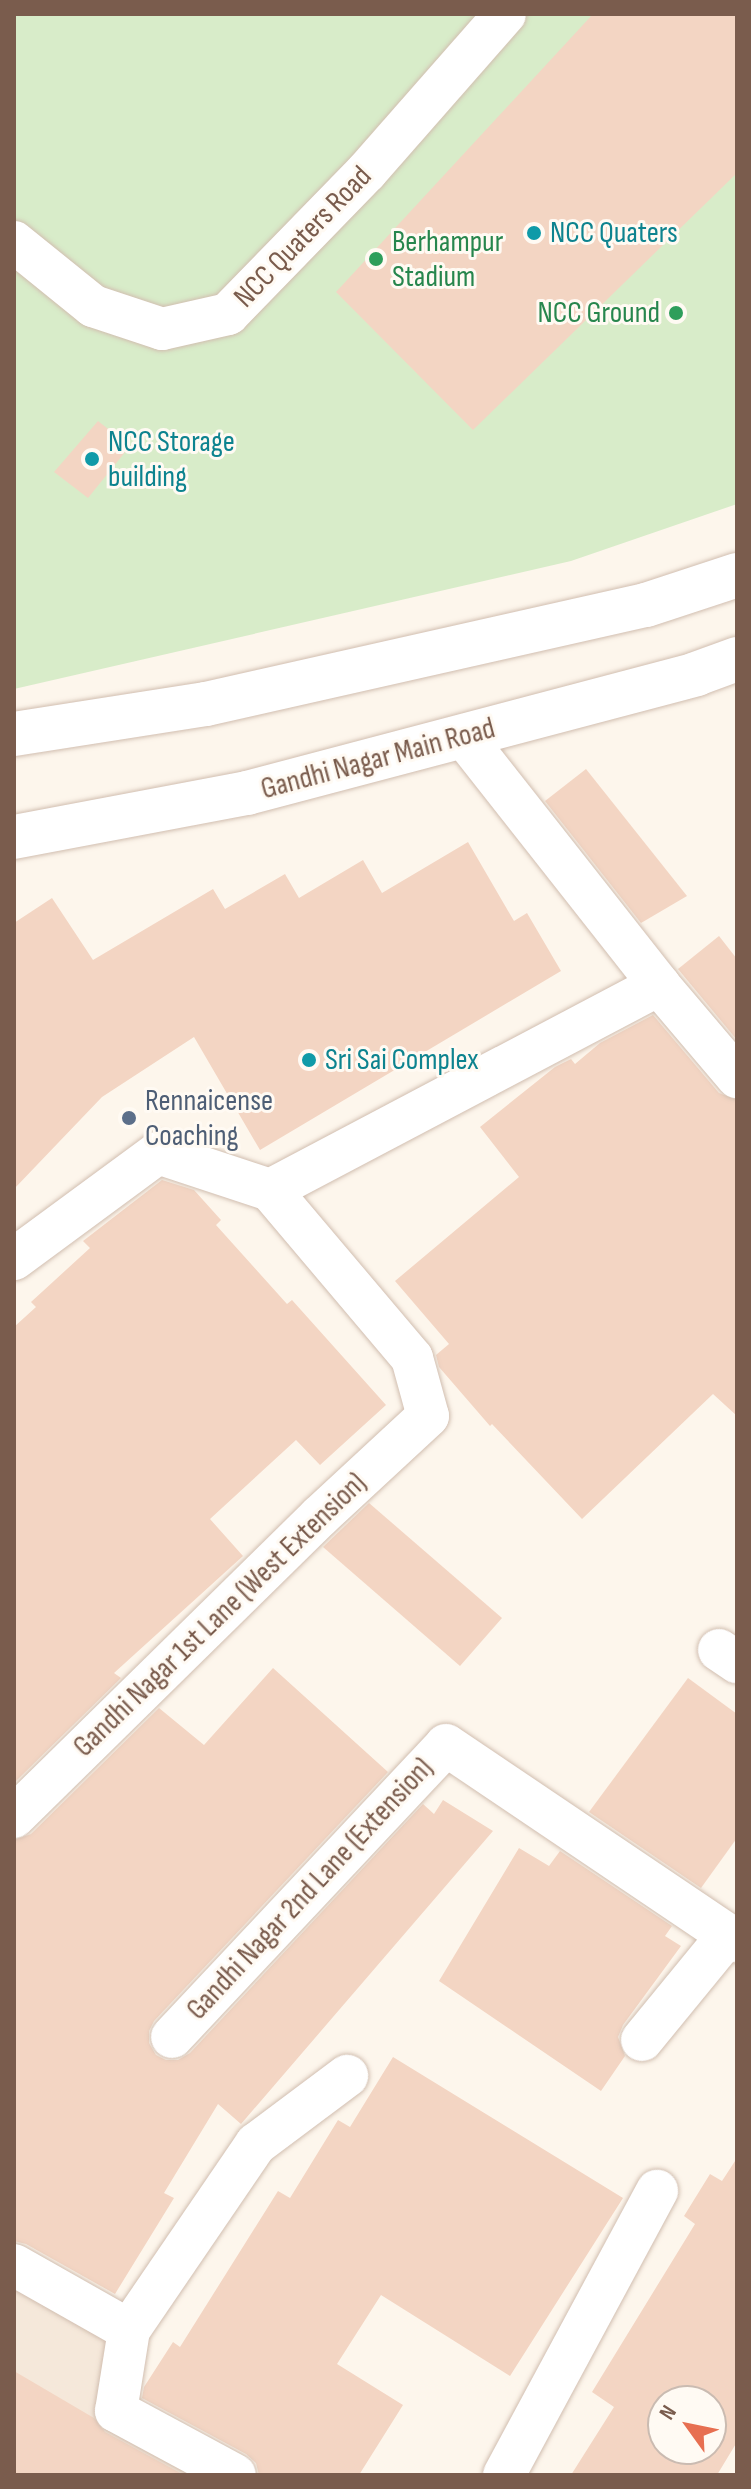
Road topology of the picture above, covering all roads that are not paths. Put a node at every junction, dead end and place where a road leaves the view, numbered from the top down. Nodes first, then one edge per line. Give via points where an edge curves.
1 (505, 14) edge
2 (14, 242) edge
3 (737, 575) edge
4 (737, 659) edge
5 (14, 734) edge
6 (464, 737) junction
7 (14, 837) edge
8 (659, 985) junction
9 (737, 1077) edge
10 (270, 1190) junction
11 (14, 1259) edge
12 (14, 1817) edge
13 (732, 1938) edge
14 (172, 2037) dead end
15 (642, 2040) dead end
16 (347, 2076) dead end
17 (657, 2191) dead end
18 (14, 2265) edge
19 (129, 2330) junction
20 (235, 2475) edge
21 (504, 2475) edge

1 - 2 street, NCC Quaters Road via 367,171 228,314 162,329 93,306
3 - 5 street via 646,605 206,704
4 - 6 street, Gandhi Nagar Main Road
6 - 7 street, Gandhi Nagar Main Road via 247,793
6 - 8 street
8 - 9 street
8 - 10 street
10 - 11 street via 158,1153
10 - 12 street, Gandhi Nagar 1st Lane (West Extension) via 412,1358 428,1416
13 - 14 street, Gandhi Nagar 2nd Lane (Extension) via 446,1745
13 - 15 street, Gandhi Nagar 2nd Lane (Extension)
16 - 19 street via 256,2144
17 - 21 street
18 - 19 street
19 - 20 street via 116,2411

